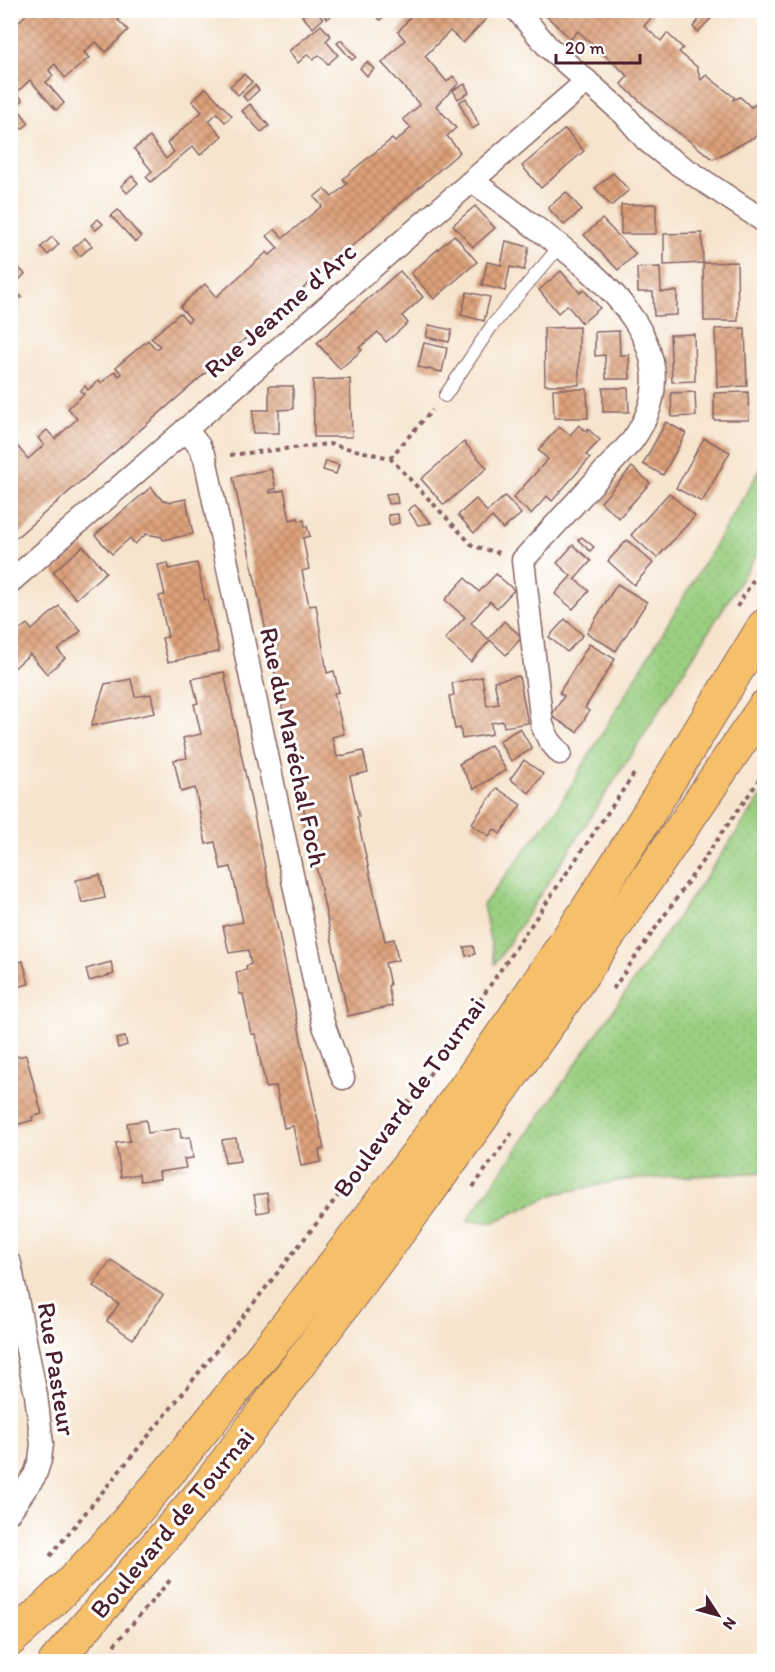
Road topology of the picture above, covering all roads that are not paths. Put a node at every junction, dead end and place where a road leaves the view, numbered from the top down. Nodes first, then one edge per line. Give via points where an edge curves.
1 (517, 10) edge
2 (587, 81) junction
3 (472, 181) junction
4 (765, 221) edge
5 (560, 246) junction
6 (445, 396) road end
7 (186, 429) junction
8 (10, 582) edge
9 (765, 626) edge
10 (765, 688) edge
11 (765, 707) edge
12 (560, 753) dead end
13 (674, 840) junction
14 (343, 1078) dead end
15 (10, 1264) edge
16 (176, 1464) junction
17 (10, 1511) edge
18 (10, 1640) edge
19 (14, 1662) edge
20 (55, 1662) edge

1 - 2 street via 548,47
2 - 3 street, Rue Jeanne d'Arc
2 - 4 street via 659,151
3 - 5 street
3 - 7 street, Rue Jeanne d'Arc
5 - 6 lane via 491,327
5 - 12 street via 602,281 634,321 645,341 654,380 648,414 632,441 523,560 542,724
7 - 8 street, Rue Jeanne d'Arc
7 - 14 street, Rue du Maréchal Foch via 204,458 323,1023
9 - 16 main road, Boulevard de Tournai via 624,852 507,1027 353,1240
10 - 13 street
11 - 13 main road, Boulevard de Tournai
13 - 20 main road, Boulevard de Tournai via 429,1191 237,1449
15 - 17 street, Rue Pasteur via 42,1444 35,1474
16 - 18 main road, Boulevard de Tournai via 67,1587
16 - 19 main road, Boulevard de Tournai via 119,1547

